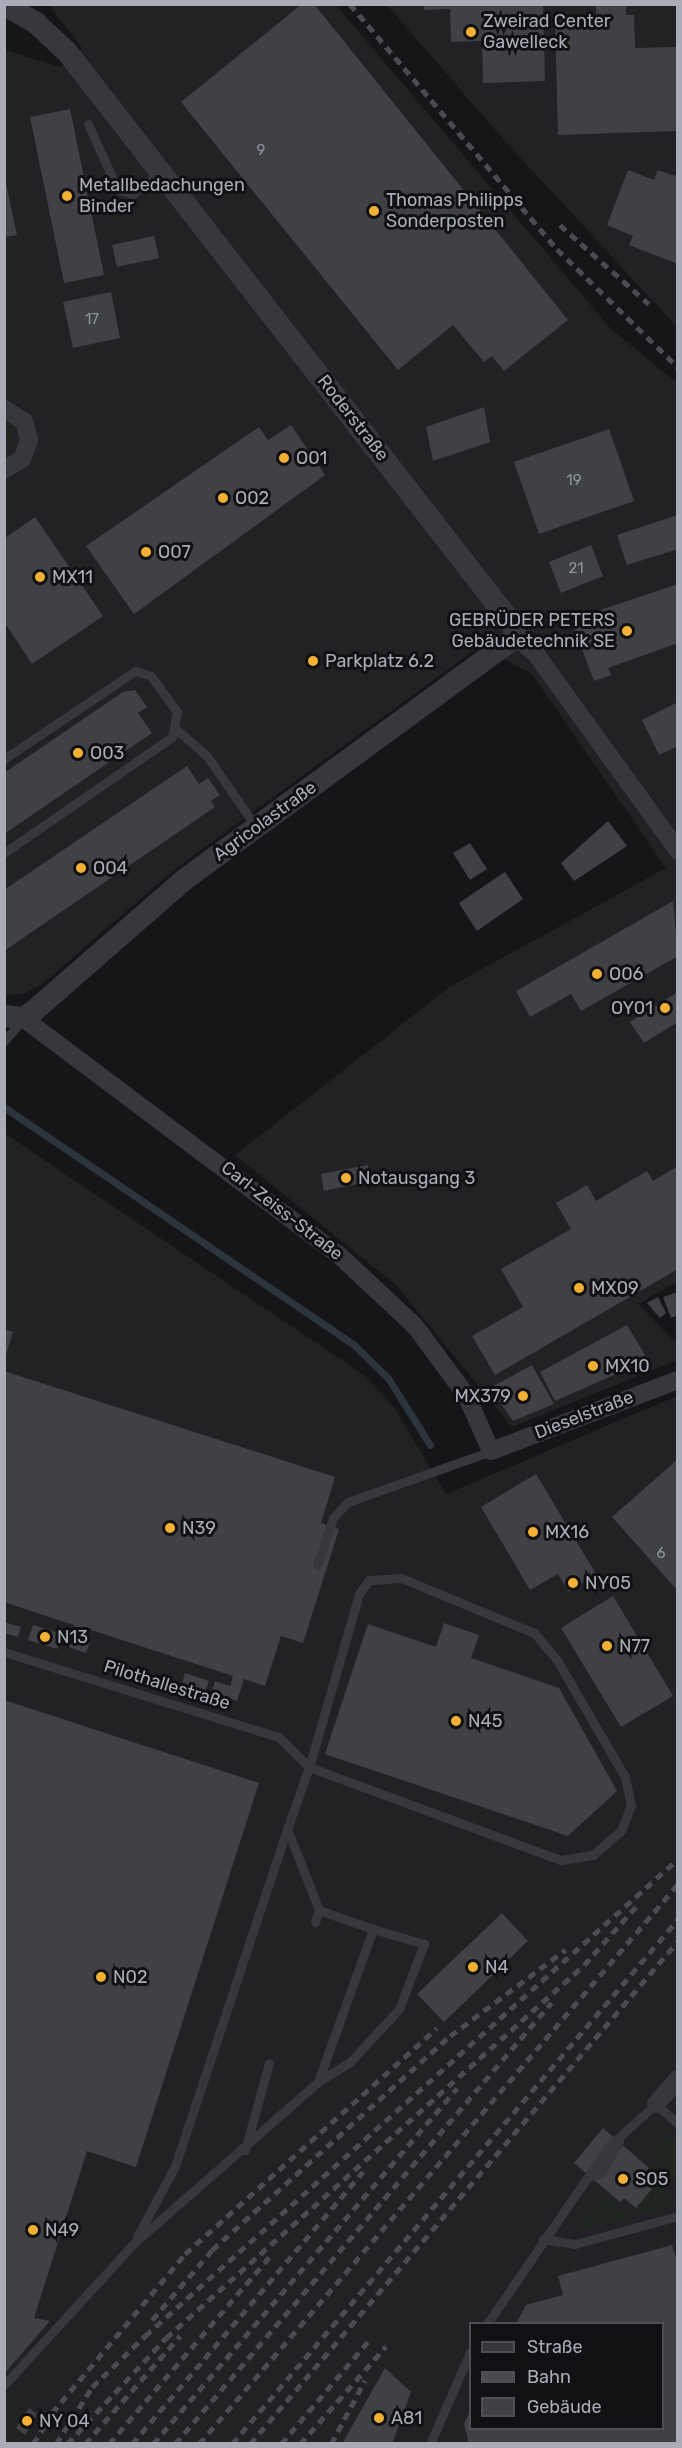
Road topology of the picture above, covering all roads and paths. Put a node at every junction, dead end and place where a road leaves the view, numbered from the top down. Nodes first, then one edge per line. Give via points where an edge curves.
1 (4, 5) edge
2 (88, 124) dead end
3 (161, 172) junction
4 (4, 409) edge
5 (4, 470) edge
6 (516, 637) junction
7 (177, 730) junction
8 (4, 759) edge
9 (256, 827) junction
10 (678, 851) edge
11 (4, 854) edge
12 (14, 1017) edge
13 (4, 1041) edge
14 (678, 1380) edge
15 (491, 1450) junction
16 (317, 1565) dead end
17 (4, 1652) edge
18 (309, 1767) junction
19 (287, 1829) junction
20 (319, 1910) junction
21 (315, 1922) dead end
22 (373, 1929) junction
23 (269, 2063) dead end
24 (678, 2079) edge
25 (318, 2082) junction
26 (656, 2104) junction
27 (678, 2124) edge
28 (245, 2151) junction
29 (678, 2216) edge
30 (543, 2239) junction
31 (135, 2242) junction
32 (489, 2322) edge
33 (469, 2356) edge
34 (4, 2385) edge
35 (429, 2444) edge

1 - 3 street, Roderstraße via 36,23 67,52
2 - 3 lane via 118,190 133,194
3 - 6 street, Roderstraße via 507,616
4 - 5 street via 24,422 29,440 22,459
6 - 9 street, Agricolastraße
6 - 10 street, Roderstraße via 536,654
7 - 8 lane via 175,708 151,676 135,671
7 - 9 lane via 207,756
7 - 11 lane
9 - 12 street, Agricolastraße
12 - 13 lane
12 - 15 street, Carl-Zeiss-Straße via 339,1255 415,1326 465,1395
14 - 15 street, Dieselstraße
15 - 16 lane via 355,1498 337,1512
17 - 18 lane, Pilothallestraße via 279,1737
18 - 18 lane via 561,1860 593,1855 621,1831 631,1805 625,1777 557,1660 534,1633 507,1618 382,1575 369,1580 359,1594
18 - 19 lane
19 - 20 lane
19 - 31 lane via 174,2166
20 - 21 lane
20 - 22 lane
22 - 25 lane
22 - 25 lane via 424,1944 399,2009 349,2063
23 - 28 lane
24 - 26 street
25 - 28 lane
26 - 27 lane
26 - 30 lane via 619,2142 601,2173 590,2176
28 - 31 lane
29 - 30 lane via 575,2244
30 - 32 lane
31 - 34 lane
33 - 35 lane

